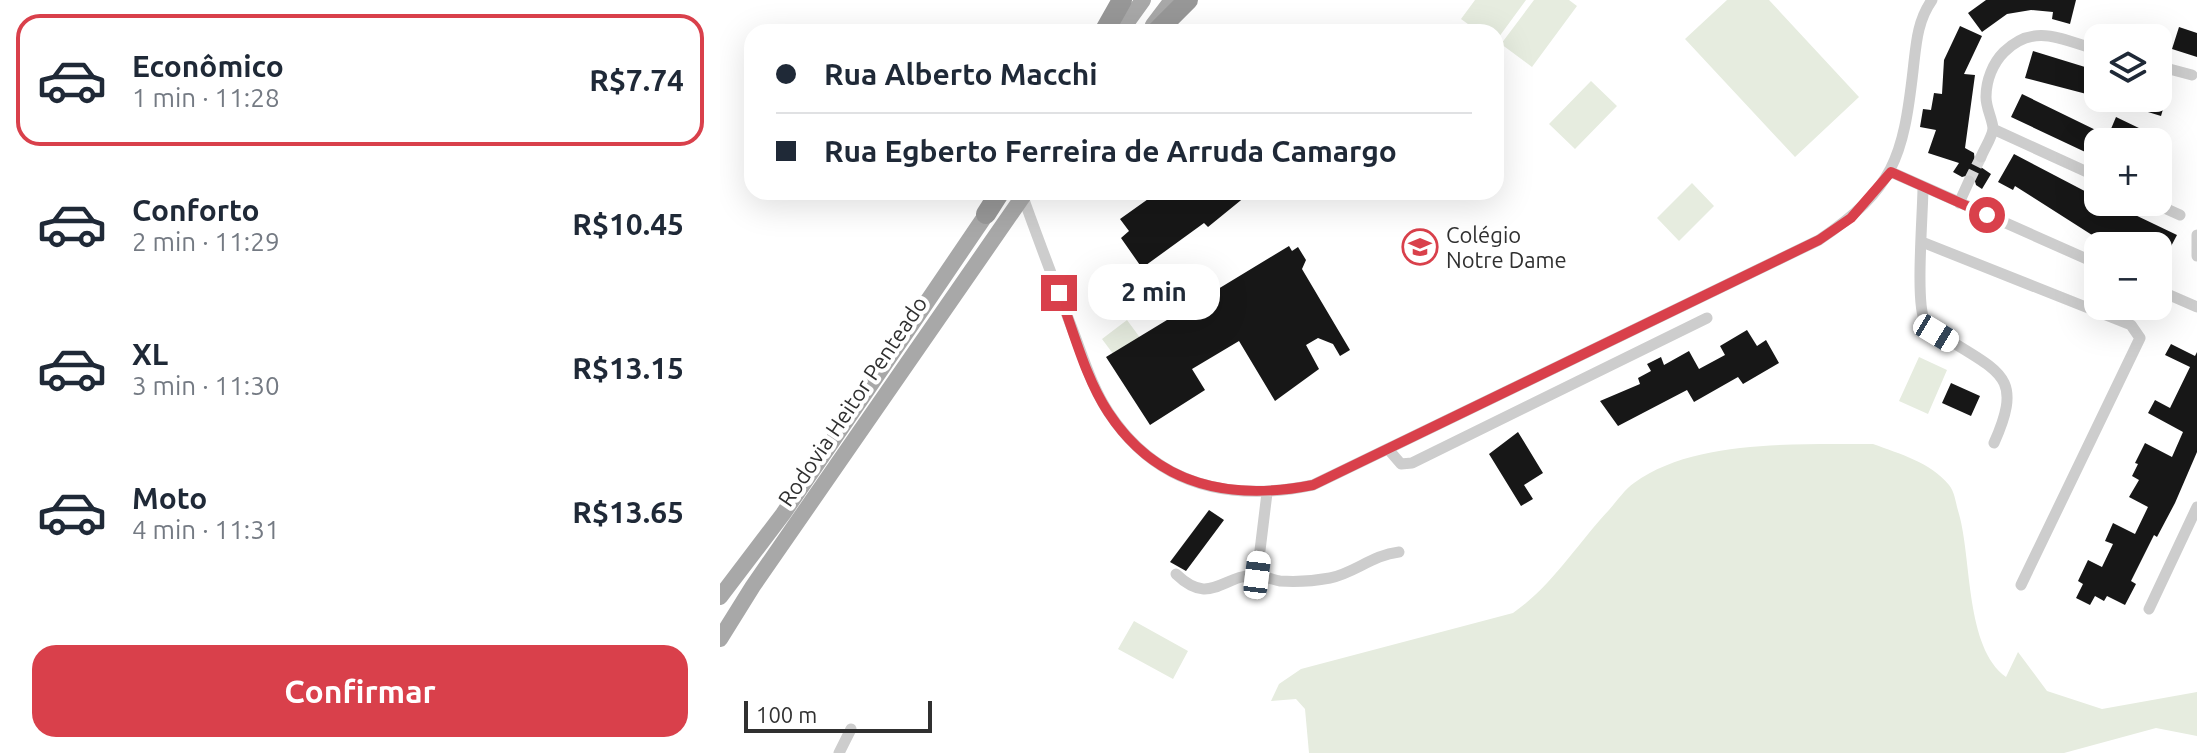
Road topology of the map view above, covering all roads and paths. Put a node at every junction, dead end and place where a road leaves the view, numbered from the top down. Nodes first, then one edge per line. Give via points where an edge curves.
1 (1122, 0) edge
2 (1143, 0) edge
3 (1172, 0) edge
4 (1188, 0) edge
5 (1932, 0) edge
6 (1108, 24) edge
7 (1126, 24) edge
8 (1153, 24) edge
9 (1164, 24) edge
10 (2084, 46) edge
11 (2172, 70) edge
12 (2192, 75) dead end
13 (1993, 129) junction
14 (1981, 157) tunnel mouth
15 (2084, 171) edge
16 (1891, 172) junction
17 (1969, 181) tunnel mouth
18 (1923, 187) junction
19 (996, 200) edge
20 (1020, 200) edge
21 (1026, 200) edge
22 (1959, 203) junction
23 (2172, 211) edge
24 (986, 214) joint
25 (2180, 215) dead end
26 (2197, 235) edge
27 (1922, 242) junction
28 (2197, 256) edge
29 (2084, 258) edge
30 (2172, 296) edge
31 (2197, 307) edge
32 (1707, 318) dead end
33 (1994, 443) dead end
34 (1388, 449) junction
35 (1267, 493) junction
36 (2197, 507) edge
37 (1399, 552) dead end
38 (1176, 574) dead end
39 (1257, 575) junction
40 (2021, 585) dead end
41 (720, 597) edge
42 (2149, 609) dead end
43 (720, 639) edge
44 (851, 729) dead end
45 (839, 753) edge

1 - 6 highway
2 - 7 main road
3 - 8 main road
4 - 9 highway
5 - 16 street via 1917,34 1906,120
10 - 13 street via 2040,34 2011,45 1989,75 1986,95
11 - 12 street
13 - 14 street
13 - 15 street
16 - 18 street
16 - 34 street via 1851,218 1819,240
17 - 22 street
18 - 22 street
18 - 27 street
19 - 24 highway
20 - 43 main road, Rodovia Heitor Penteado
21 - 35 street via 1092,380 1126,437 1152,459 1205,487
22 - 29 street
23 - 25 street
24 - 41 main road, Rodovia Heitor Penteado via 783,514
26 - 28 street
27 - 33 street via 1925,321 1993,368 2005,383 2008,412
27 - 40 street via 2131,325 2140,338
30 - 31 street
32 - 34 street via 1412,463 1401,464
34 - 35 street via 1313,485
35 - 39 street
36 - 42 street
37 - 39 street via 1374,557 1329,578 1279,581
38 - 39 street via 1196,588 1209,589
44 - 45 street

